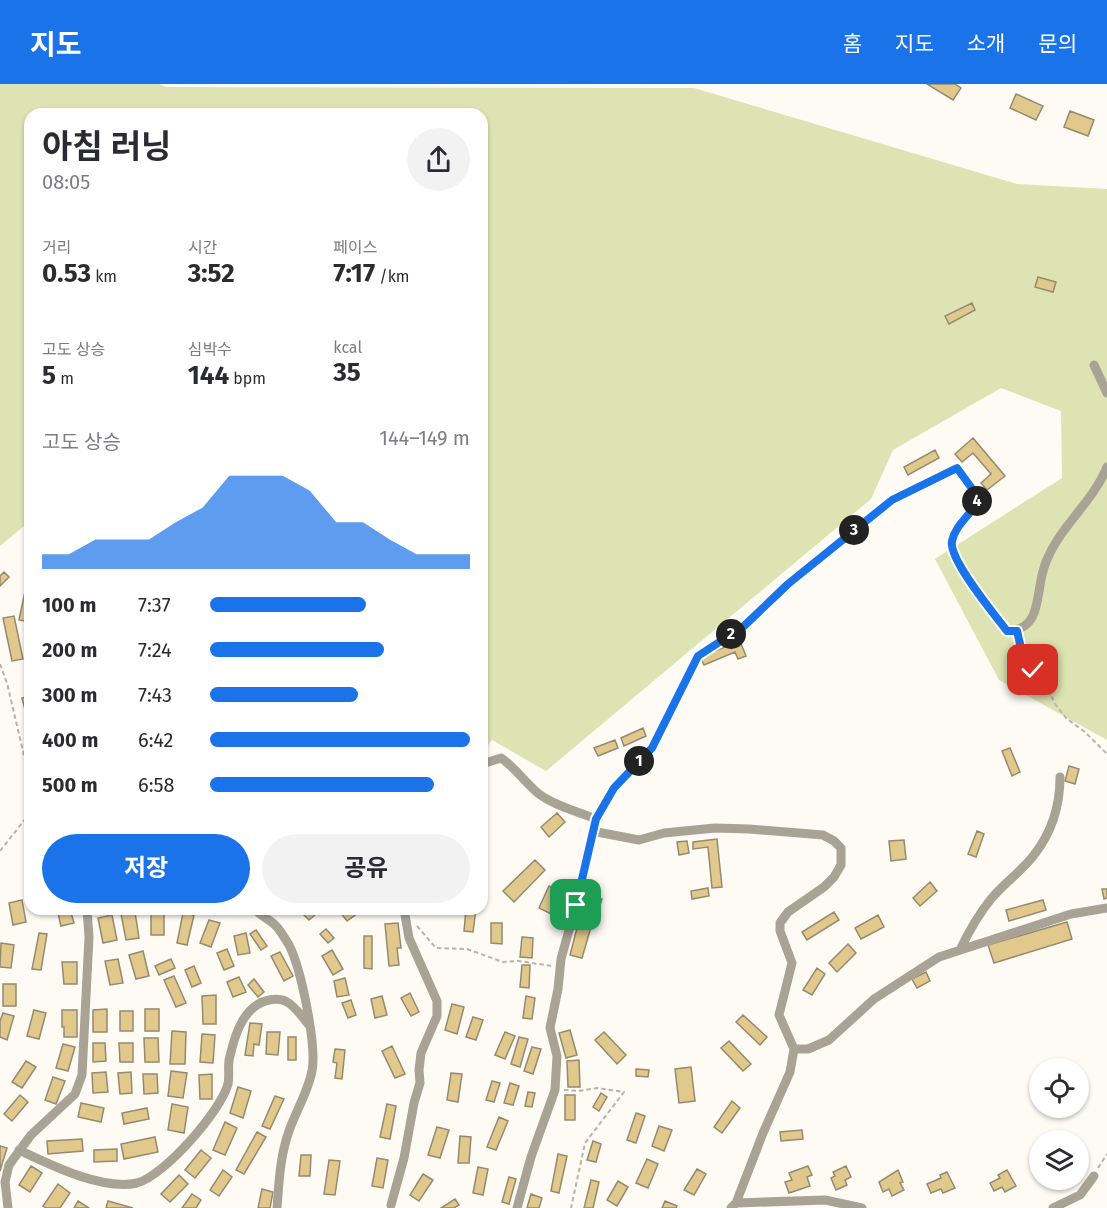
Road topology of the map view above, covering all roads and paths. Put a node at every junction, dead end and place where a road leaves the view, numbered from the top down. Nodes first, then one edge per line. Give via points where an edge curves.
1 (1094, 365) dead end
2 (1107, 393) edge
3 (1107, 467) edge
4 (1017, 631) junction
5 (0, 664) edge
6 (1107, 754) edge
7 (24, 755) edge
8 (488, 762) edge
9 (1060, 777) dead end
10 (596, 819) junction
11 (24, 821) edge
12 (592, 831) junction
13 (0, 851) edge
14 (1107, 908) edge
15 (87, 915) edge
16 (260, 915) edge
17 (405, 915) edge
18 (413, 921) dead end
19 (960, 950) junction
20 (560, 968) junction
21 (309, 1025) junction
22 (794, 1049) junction
23 (555, 1090) junction
24 (19, 1150) junction
25 (1107, 1154) edge
26 (1094, 1176) joint
27 (391, 1205) dead end
28 (734, 1206) edge
29 (8, 1208) edge
30 (277, 1208) edge
31 (517, 1208) edge
32 (571, 1208) edge
33 (862, 1208) edge
34 (1053, 1208) edge

1 - 2 street
3 - 4 street via 1088,500 1058,538 1039,583 1033,616 1028,625
4 - 6 path via 1023,657 1047,684 1055,704
4 - 10 street via 1007,631 954,554 954,533 977,503 976,494 957,468 892,500 788,584 744,626 698,656 652,748 614,788
5 - 7 path
8 - 10 street via 501,758 540,795
9 - 19 street via 1058,808 1044,838 1034,855 974,921
10 - 12 street
11 - 13 path
12 - 20 street
12 - 22 street via 639,840 714,828 749,829 823,835 841,848 841,865 834,877 780,922 792,963 780,1015
14 - 19 street via 1071,914
15 - 24 street via 82,1075 75,1094
16 - 21 street via 275,925 289,946 305,996
17 - 27 street via 409,938 437,1001 437,1016 421,1053 420,1083
18 - 20 path via 436,948 467,949 503,962
19 - 22 street via 939,957 874,999 829,1040 808,1049
20 - 23 street via 550,1028 557,1056
21 - 24 street via 287,1001 259,1002 246,1015 236,1036 229,1059 228,1083 218,1104 190,1141 152,1176 136,1183 96,1180
21 - 30 street via 312,1070 281,1160
22 - 28 street via 790,1072
23 - 31 street
23 - 32 path via 597,1088 624,1092 585,1143
24 - 29 street via 9,1165 5,1182
25 - 26 path
26 - 34 street via 1080,1195
28 - 33 street via 825,1200

